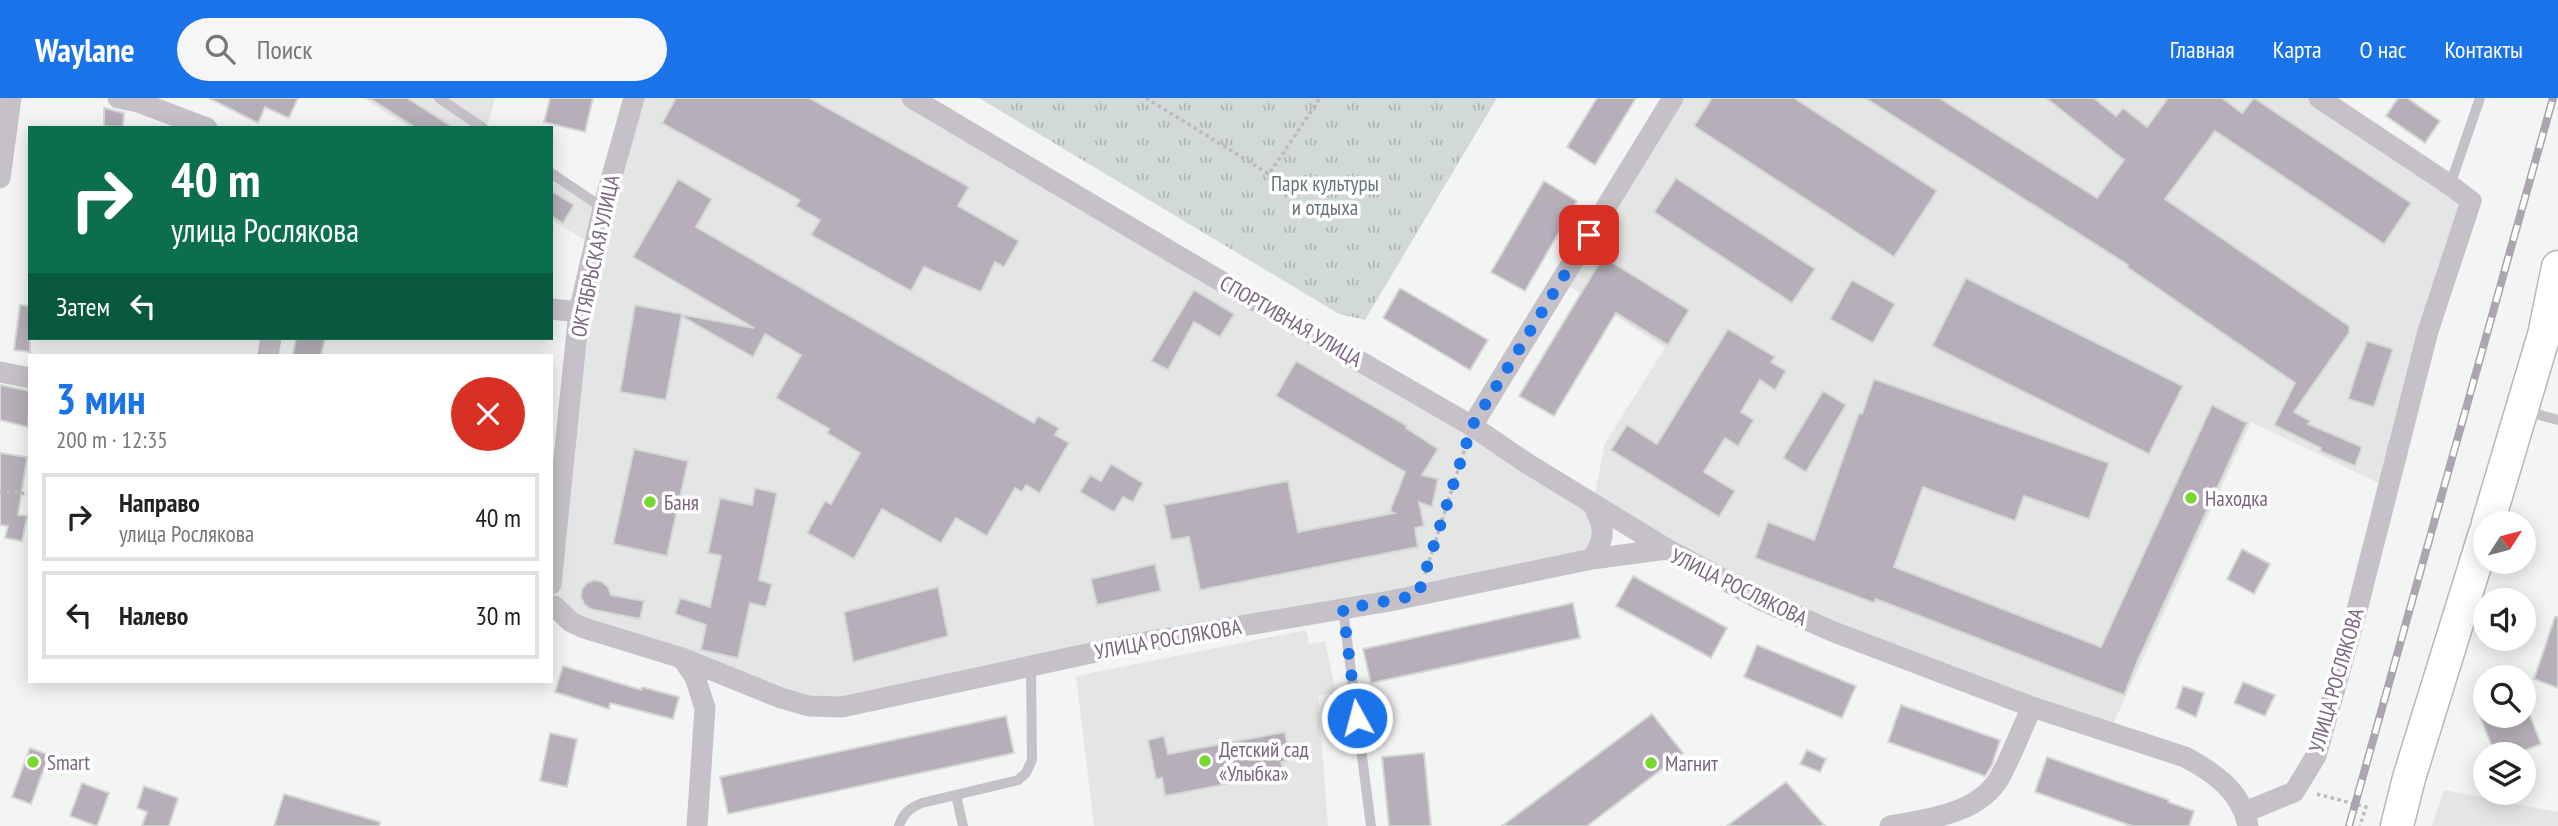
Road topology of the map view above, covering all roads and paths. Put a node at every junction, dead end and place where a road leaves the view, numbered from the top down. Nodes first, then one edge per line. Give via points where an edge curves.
1 (11, 98) edge
2 (118, 98) edge
3 (439, 98) edge
4 (634, 98) edge
5 (912, 98) edge
6 (1146, 98) edge
7 (1320, 98) edge
8 (1673, 98) edge
9 (2319, 98) edge
10 (2480, 98) edge
11 (202, 126) edge
12 (480, 126) edge
13 (553, 174) edge
14 (0, 178) edge
15 (2449, 185) junction
16 (603, 208) junction
17 (2558, 267) edge
18 (2555, 300) edge
19 (553, 309) edge
20 (579, 312) junction
21 (0, 372) edge
22 (28, 378) edge
23 (2523, 410) junction
24 (2558, 420) edge
25 (1472, 426) junction
26 (559, 432) edge
27 (0, 491) edge
28 (28, 494) edge
29 (1593, 504) junction
30 (2492, 511) edge
31 (553, 546) edge
32 (1667, 550) junction
33 (1592, 559) junction
34 (2473, 572) edge
35 (1418, 595) junction
36 (553, 602) edge
37 (1343, 609) junction
38 (682, 657) junction
39 (1031, 666) junction
40 (733, 679) junction
41 (2032, 707) junction
42 (705, 708) junction
43 (2294, 792) junction
44 (957, 795) junction
45 (2247, 819) edge
46 (697, 826) edge
47 (898, 826) edge
48 (963, 826) edge
49 (1371, 826) edge
50 (1890, 826) edge
51 (2360, 826) edge
52 (2397, 826) edge

1 - 14 street
2 - 11 street
3 - 12 lane
4 - 16 street, ОКТЯБРЬСКАЯ УЛИЦА
5 - 25 street, СПОРТИВНАЯ УЛИЦА
6 - 7 path via 1269,174
8 - 25 street
9 - 15 street
10 - 15 lane
13 - 16 lane
15 - 43 street, УЛИЦА РОСЛЯКОВА via 2471,201 2428,331 2316,755
16 - 20 street, ОКТЯБРЬСКАЯ УЛИЦА
17 - 18 street
18 - 23 street
19 - 20 street
20 - 26 street, ОКТЯБРЬСКАЯ УЛИЦА
21 - 22 street
23 - 24 lane
23 - 30 street
25 - 29 street, СПОРТИВНАЯ УЛИЦА
25 - 35 path
26 - 31 street, ОКТЯБРЬСКАЯ УЛИЦА
27 - 28 path
29 - 32 street, СПОРТИВНАЯ УЛИЦА
29 - 33 street via 1603,525 1603,538
32 - 33 street, УЛИЦА РОСЛЯКОВА
32 - 41 street, УЛИЦА РОСЛЯКОВА via 1822,627
33 - 35 street, УЛИЦА РОСЛЯКОВА
34 - 52 street
35 - 37 street, УЛИЦА РОСЛЯКОВА
36 - 38 street, УЛИЦА РОСЛЯКОВА via 571,622 584,628
37 - 39 street, УЛИЦА РОСЛЯКОВА
37 - 49 lane
38 - 40 street, УЛИЦА РОСЛЯКОВА
38 - 42 street via 695,677
39 - 40 street, УЛИЦА РОСЛЯКОВА via 842,707 809,706
39 - 44 lane via 1032,760 1026,773 1017,780
40 - 42 street via 716,691
41 - 45 street, УЛИЦА РОСЛЯКОВА via 2185,757 2230,788
41 - 50 street via 1999,778 1987,793 1968,808
42 - 46 street
43 - 45 street, УЛИЦА РОСЛЯКОВА
43 - 51 path via 2366,807
44 - 47 lane via 909,808
44 - 48 lane

